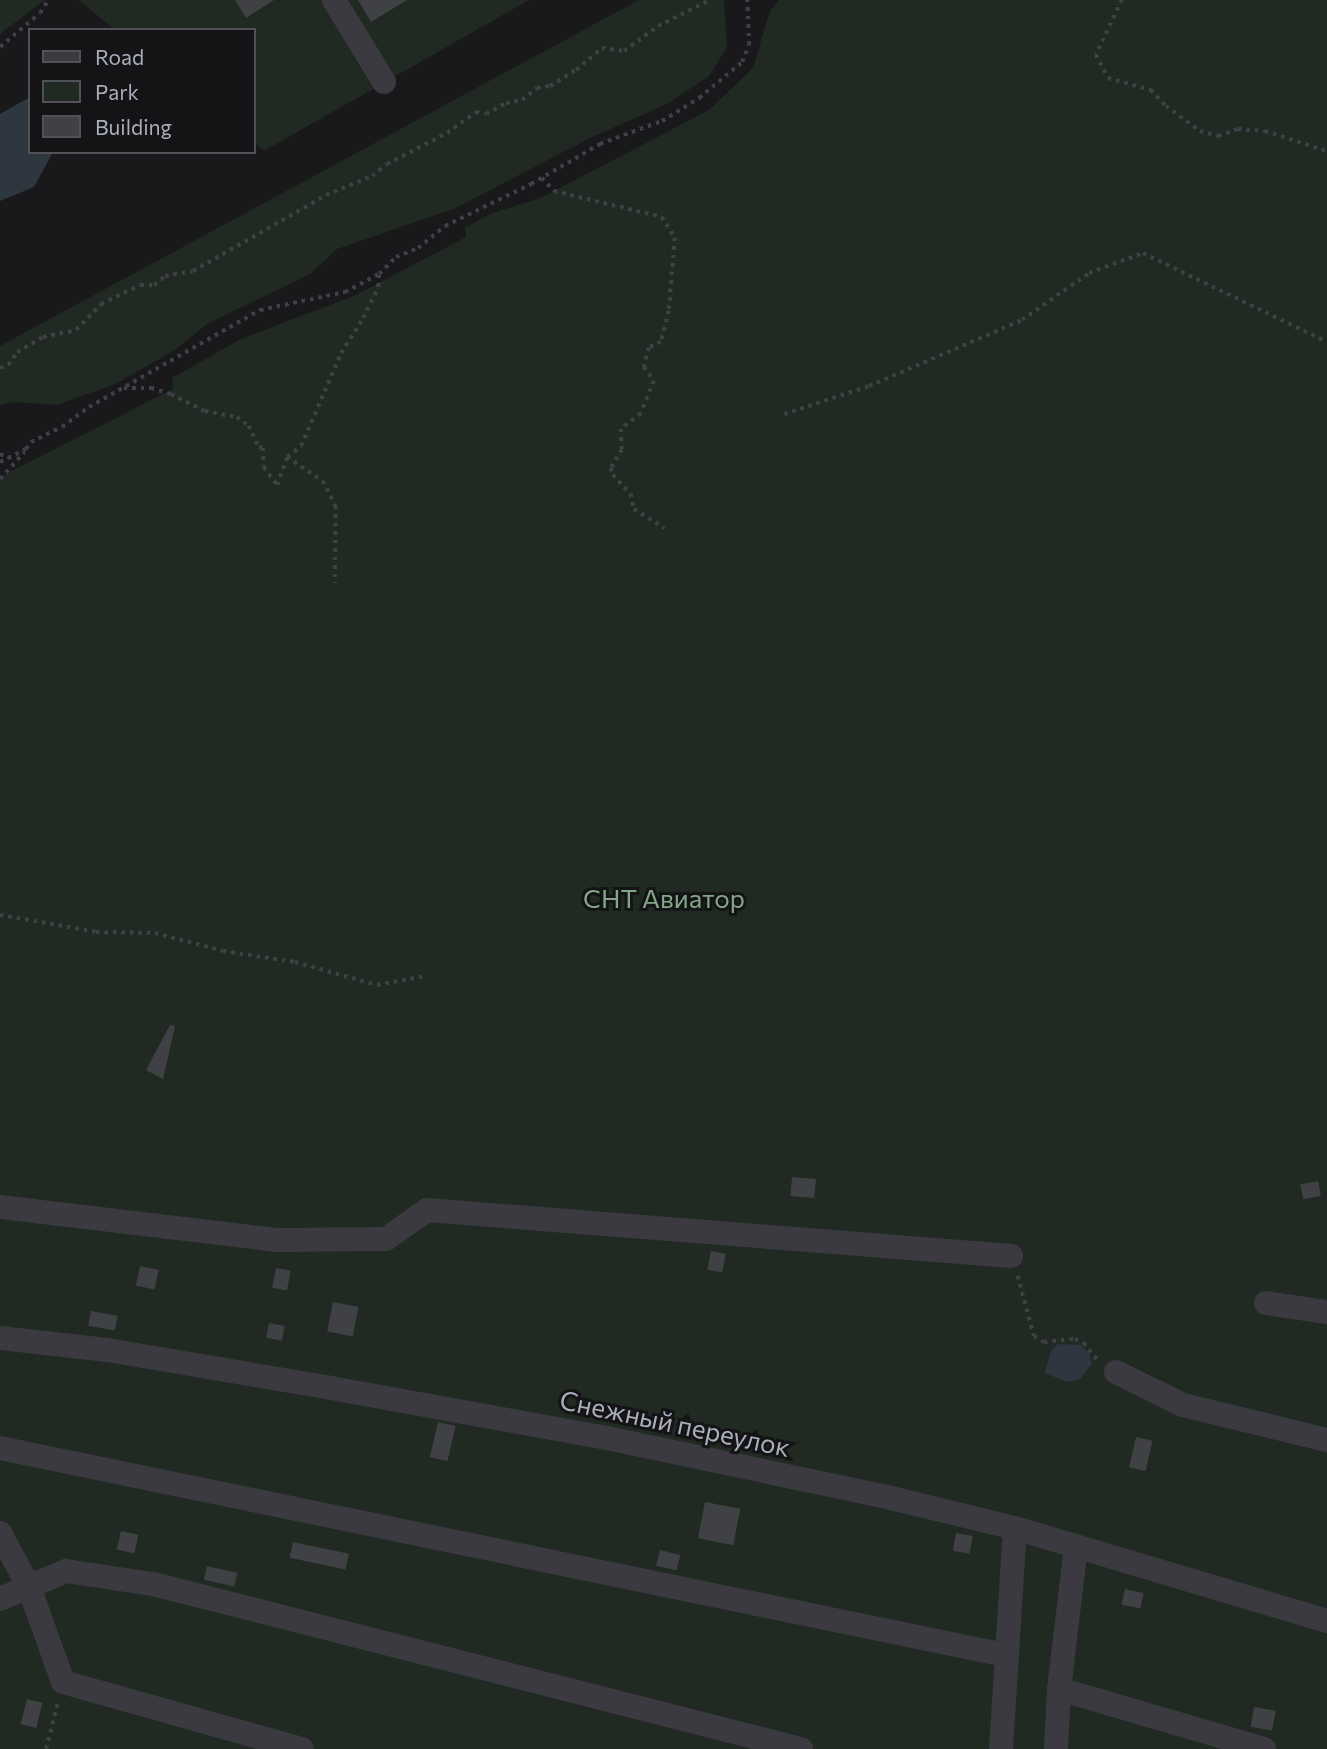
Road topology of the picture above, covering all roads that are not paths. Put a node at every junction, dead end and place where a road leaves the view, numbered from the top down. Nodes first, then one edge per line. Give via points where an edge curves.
1 (334, 0) edge
2 (384, 82) dead end
3 (0, 1207) edge
4 (1011, 1256) road end
5 (1266, 1303) dead end
6 (1327, 1312) edge
7 (0, 1338) edge
8 (1116, 1372) road end
9 (1327, 1440) edge
10 (0, 1448) edge
11 (1015, 1528) junction
12 (0, 1533) edge
13 (1076, 1546) junction
14 (29, 1587) junction
15 (0, 1599) edge
16 (1327, 1621) edge
17 (1005, 1655) junction
18 (1059, 1689) junction
19 (302, 1749) edge
20 (801, 1749) edge
21 (1001, 1749) edge
22 (1056, 1749) edge
23 (1264, 1749) edge

1 - 2 street
3 - 4 street via 277,1240 386,1239 428,1210
5 - 6 street
7 - 11 street, Снежный переулок via 107,1350 607,1437
8 - 9 street via 1183,1405
10 - 17 street
11 - 13 street, Снежный переулок
11 - 17 street
12 - 14 street
13 - 16 street, Снежный переулок
13 - 18 street
14 - 15 street
14 - 19 street via 63,1682
14 - 20 street via 66,1571 153,1584
17 - 21 street
18 - 22 street
18 - 23 street

